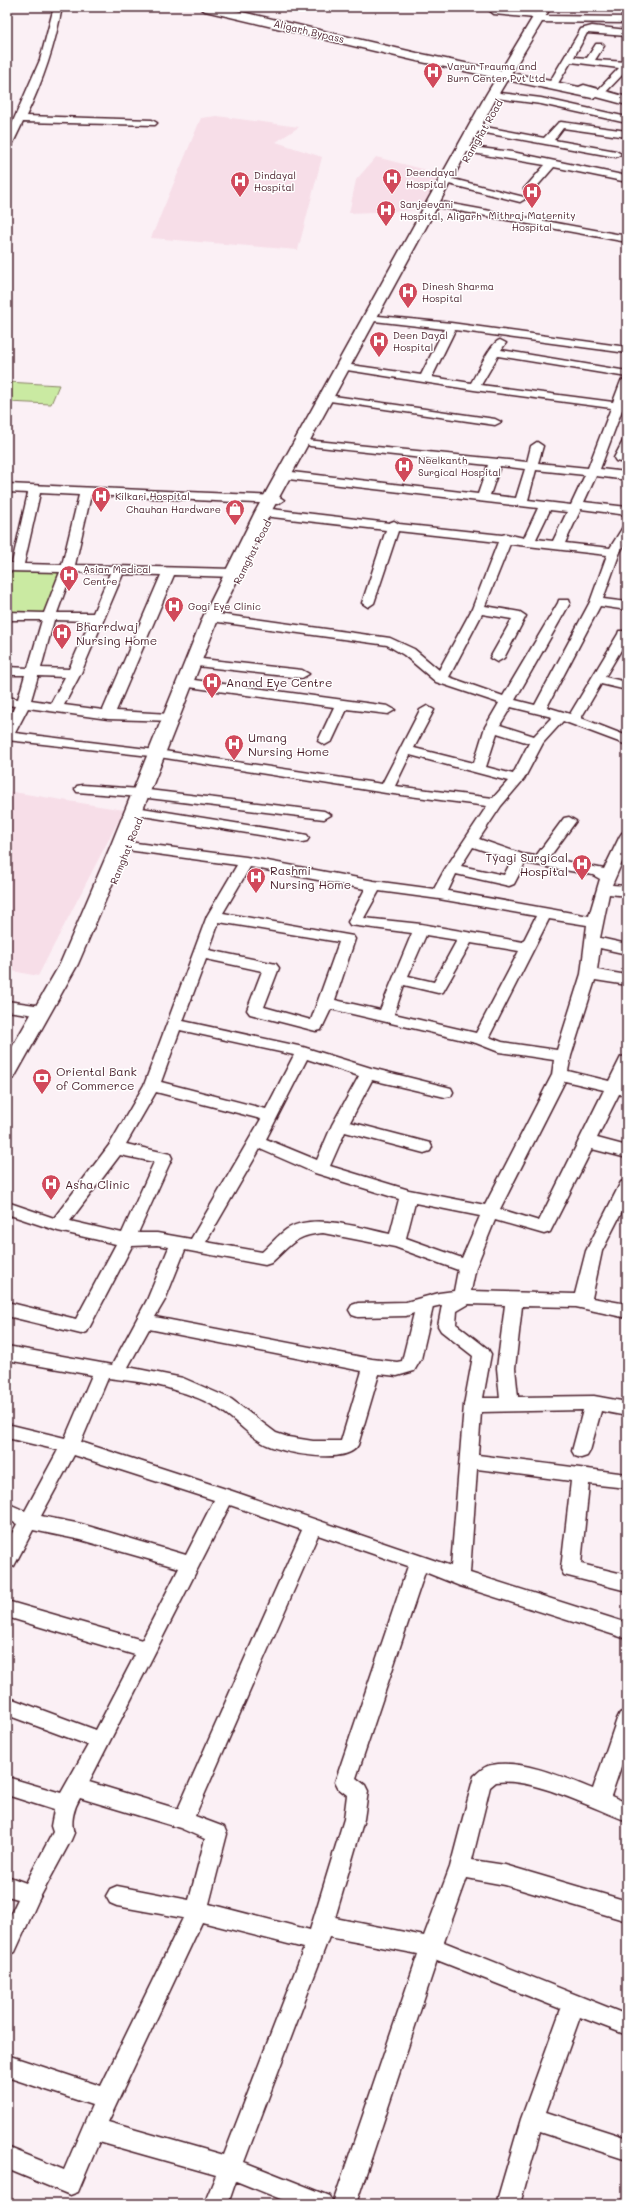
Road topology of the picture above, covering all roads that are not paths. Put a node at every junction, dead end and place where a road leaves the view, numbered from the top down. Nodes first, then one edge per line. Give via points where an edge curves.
1 (58, 7) edge
2 (205, 7) edge
3 (495, 7) edge
4 (602, 7) edge
5 (542, 14) edge
6 (596, 20) junction
7 (627, 20) edge
8 (627, 33) edge
9 (599, 46) dead end
10 (568, 59) junction
11 (590, 62) junction
12 (625, 69) edge
13 (510, 75) junction
14 (554, 83) junction
15 (598, 94) junction
16 (497, 95) junction
17 (626, 100) edge
18 (20, 119) junction
19 (627, 120) edge
20 (152, 123) dead end
21 (479, 129) junction
22 (627, 134) edge
23 (547, 142) junction
24 (7, 145) edge
25 (467, 150) junction
26 (616, 154) dead end
27 (552, 163) junction
28 (627, 179) edge
29 (453, 182) junction
30 (529, 189) dead end
31 (520, 199) dead end
32 (441, 205) junction
33 (627, 239) edge
34 (378, 319) junction
35 (451, 326) junction
36 (506, 334) junction
37 (627, 350) edge
38 (493, 352) junction
39 (351, 368) junction
40 (627, 374) edge
41 (425, 379) junction
42 (627, 381) edge
43 (474, 387) junction
44 (334, 399) junction
45 (622, 406) edge
46 (495, 422) dead end
47 (310, 442) junction
48 (627, 442) edge
49 (537, 446) dead end
50 (620, 458) dead end
51 (495, 463) junction
52 (532, 466) junction
53 (593, 471) junction
54 (292, 476) junction
55 (627, 476) edge
56 (7, 488) edge
57 (35, 489) junction
58 (86, 490) junction
59 (483, 498) junction
60 (521, 502) junction
61 (546, 505) junction
62 (270, 506) junction
63 (576, 507) junction
64 (627, 511) edge
65 (394, 525) junction
66 (627, 530) edge
67 (506, 538) junction
68 (529, 541) junction
69 (558, 544) junction
70 (614, 552) junction
71 (12, 567) edge
72 (68, 567) junction
73 (118, 570) junction
74 (169, 572) junction
75 (233, 574) junction
76 (596, 602) junction
77 (368, 603) dead end
78 (564, 603) dead end
79 (627, 606) edge
80 (478, 609) junction
81 (7, 616) edge
82 (49, 617) junction
83 (98, 617) junction
84 (216, 618) junction
85 (624, 634) dead end
86 (498, 658) dead end
87 (202, 663) junction
88 (7, 671) edge
89 (32, 672) junction
90 (74, 673) junction
91 (302, 674) dead end
92 (441, 679) junction
93 (597, 679) junction
94 (194, 684) junction
95 (627, 686) edge
96 (7, 701) edge
97 (24, 702) junction
98 (508, 702) junction
99 (342, 705) junction
100 (56, 707) junction
101 (539, 709) junction
102 (388, 710) dead end
103 (427, 710) dead end
104 (108, 715) junction
105 (170, 718) junction
106 (567, 718) junction
107 (492, 727) junction
108 (324, 741) dead end
109 (537, 741) junction
110 (627, 741) edge
111 (407, 750) junction
112 (159, 754) junction
113 (479, 768) junction
114 (517, 779) junction
115 (82, 789) dead end
116 (386, 789) junction
117 (144, 794) junction
118 (496, 803) junction
119 (142, 812) junction
120 (324, 815) dead end
121 (569, 821) dead end
122 (627, 836) edge
123 (302, 838) dead end
124 (470, 841) junction
125 (124, 846) junction
126 (520, 858) junction
127 (540, 861) junction
128 (246, 862) junction
129 (452, 869) junction
130 (606, 883) junction
131 (374, 886) junction
132 (627, 891) edge
133 (439, 894) junction
134 (544, 914) junction
135 (214, 916) junction
136 (355, 922) junction
137 (595, 922) junction
138 (421, 929) junction
139 (466, 938) junction
140 (348, 939) junction
141 (594, 942) junction
142 (528, 948) junction
143 (627, 949) edge
144 (200, 953) junction
145 (589, 974) junction
146 (399, 979) junction
147 (627, 980) edge
148 (326, 1003) junction
149 (7, 1006) edge
150 (42, 1011) junction
151 (385, 1017) junction
152 (174, 1024) junction
153 (480, 1040) junction
154 (303, 1052) junction
155 (563, 1056) junction
156 (627, 1061) edge
157 (7, 1073) edge
158 (368, 1073) junction
159 (560, 1075) junction
160 (152, 1085) junction
161 (621, 1088) edge
162 (7, 1089) edge
163 (445, 1092) dead end
164 (271, 1116) junction
165 (340, 1125) junction
166 (258, 1141) junction
167 (588, 1142) junction
168 (424, 1147) dead end
169 (116, 1148) junction
170 (627, 1152) edge
171 (321, 1169) junction
172 (627, 1186) edge
173 (408, 1196) junction
174 (7, 1208) edge
175 (490, 1212) junction
176 (58, 1225) junction
177 (127, 1240) junction
178 (397, 1241) junction
179 (187, 1245) junction
180 (467, 1267) junction
181 (463, 1298) junction
182 (514, 1299) junction
183 (582, 1302) junction
184 (425, 1305) junction
185 (7, 1309) edge
186 (358, 1310) dead end
187 (627, 1310) edge
188 (145, 1322) junction
189 (7, 1353) edge
190 (372, 1366) junction
191 (110, 1370) junction
192 (594, 1403) junction
193 (510, 1404) junction
194 (473, 1405) junction
195 (627, 1409) edge
196 (7, 1431) edge
197 (70, 1446) junction
198 (581, 1451) dead end
199 (468, 1460) junction
200 (581, 1475) junction
201 (627, 1481) edge
202 (225, 1496) junction
203 (7, 1511) edge
204 (29, 1521) junction
205 (313, 1526) junction
206 (7, 1560) edge
207 (419, 1562) junction
208 (191, 1564) junction
209 (460, 1578) junction
210 (627, 1583) edge
211 (7, 1609) edge
212 (627, 1631) edge
213 (147, 1650) junction
214 (7, 1706) edge
215 (627, 1719) edge
216 (101, 1741) junction
217 (7, 1786) edge
218 (70, 1795) junction
219 (599, 1801) junction
220 (627, 1812) edge
221 (182, 1820) junction
222 (460, 1867) junction
223 (7, 1886) edge
224 (31, 1894) junction
225 (117, 1896) dead end
226 (197, 1911) junction
227 (627, 1911) edge
228 (319, 1933) junction
229 (7, 1945) edge
230 (431, 1947) junction
231 (574, 2003) junction
232 (627, 2025) edge
233 (7, 2066) edge
234 (106, 2099) junction
235 (532, 2119) junction
236 (94, 2129) junction
237 (627, 2150) edge
238 (7, 2158) edge
239 (231, 2168) junction
240 (216, 2204) edge
241 (322, 2204) edge
242 (344, 2204) edge
243 (508, 2204) edge

1 - 18 street via 52,38
2 - 13 highway, Aligarh Bypass
3 - 5 street via 493,10 497,12
4 - 6 street
5 - 6 street
5 - 13 main road, Ramghat Road via 531,33 533,36
6 - 7 street
8 - 10 street via 592,29 584,31
9 - 11 street
10 - 11 street
10 - 14 street
11 - 12 street
12 - 15 street
13 - 14 highway, Aligarh Bypass
13 - 15 highway, Aligarh Bypass
13 - 16 main road, Ramghat Road
14 - 15 highway, Aligarh Bypass
15 - 17 highway, Aligarh Bypass
16 - 19 street via 541,101
16 - 21 main road, Ramghat Road
18 - 20 street
18 - 24 street
21 - 23 street
21 - 25 main road, Ramghat Road
22 - 23 street via 561,125
23 - 26 street
25 - 27 street
25 - 29 main road, Ramghat Road
25 - 62 main road, Ramghat Road
27 - 28 street
27 - 30 street
29 - 31 street
29 - 32 main road, Ramghat Road
32 - 33 street
32 - 34 main road, Ramghat Road
34 - 35 street
34 - 39 main road, Ramghat Road
35 - 36 street
35 - 41 street
36 - 37 street
36 - 38 street
38 - 40 street
38 - 43 street
39 - 41 street
39 - 44 main road, Ramghat Road
41 - 43 street
42 - 45 street
43 - 45 street
44 - 46 street
44 - 47 main road, Ramghat Road
45 - 53 street
47 - 51 street
47 - 54 main road, Ramghat Road
48 - 50 street
49 - 52 street
51 - 52 street
51 - 59 street
52 - 53 street
52 - 60 street
53 - 55 street
53 - 63 street
54 - 59 street
54 - 62 main road, Ramghat Road
56 - 57 street
57 - 58 street
57 - 71 street
58 - 62 street
58 - 72 street
59 - 60 street
60 - 61 street
61 - 63 street
61 - 68 street
62 - 65 street
62 - 75 main road, Ramghat Road
62 - 84 main road, Ramghat Road via 240,574
63 - 64 street
63 - 69 street
65 - 67 street
65 - 77 street
66 - 70 street
67 - 68 street
67 - 80 street
68 - 69 street
69 - 70 street
70 - 76 street
71 - 72 street
72 - 73 street
72 - 82 street
73 - 74 street
73 - 83 street
74 - 75 street
74 - 104 street
75 - 84 main road, Ramghat Road
76 - 79 street
76 - 101 street
78 - 98 street
80 - 86 street via 520,616
80 - 92 street
81 - 82 street
82 - 83 street
82 - 89 street
83 - 90 street
84 - 87 main road, Ramghat Road
84 - 92 street via 390,642 409,652
84 - 105 main road, Ramghat Road
85 - 93 street
87 - 91 street
87 - 94 main road, Ramghat Road
88 - 89 street
89 - 90 street
89 - 97 street
90 - 100 street
92 - 98 street
93 - 95 street
93 - 106 street
94 - 99 street
94 - 112 main road, Ramghat Road
96 - 97 street
97 - 100 street
97 - 112 street via 7,736
98 - 101 street
98 - 107 street
99 - 102 street
99 - 108 street
100 - 104 street
101 - 106 street
103 - 111 street
104 - 105 street
105 - 112 main road, Ramghat Road
106 - 109 street
106 - 110 street
107 - 109 street
107 - 113 street
109 - 114 street
111 - 113 street
111 - 116 street
112 - 116 street
112 - 117 main road, Ramghat Road
113 - 114 street
114 - 118 street
115 - 117 street
116 - 118 street
117 - 119 main road, Ramghat Road
117 - 120 street
117 - 125 main road, Ramghat Road
118 - 124 street
119 - 123 street
119 - 125 main road, Ramghat Road
121 - 127 street
122 - 130 street
124 - 126 street
124 - 129 street
125 - 128 street
125 - 150 main road, Ramghat Road via 69,964
125 - 162 main road, Ramghat Road via 77,965
126 - 127 street
126 - 129 street via 509,881
127 - 130 street via 597,871
128 - 131 street
128 - 135 street
129 - 133 street
130 - 132 street
130 - 137 street
131 - 133 street
131 - 136 street
133 - 134 street
134 - 137 street
134 - 142 street
135 - 140 street
135 - 144 street
136 - 138 street
136 - 140 street
137 - 141 street
138 - 139 street
138 - 146 street
139 - 142 street
139 - 146 street via 438,988
140 - 148 street
141 - 143 street
141 - 145 street
142 - 153 street
144 - 148 street via 272,968 255,1010 316,1026
144 - 152 street
145 - 147 street
145 - 155 street
146 - 151 street
148 - 151 street
149 - 150 street
150 - 157 main road, Ramghat Road
151 - 153 street
152 - 154 street
152 - 160 street
153 - 155 street via 499,1047
154 - 158 street
154 - 164 street
155 - 159 street
156 - 161 street
158 - 163 street
158 - 165 street
159 - 161 street
159 - 175 street
160 - 164 street
160 - 169 street
161 - 167 street
164 - 166 street
165 - 168 street
165 - 171 street
166 - 171 street
166 - 179 street
167 - 170 street
167 - 175 street via 544,1228
169 - 176 street
169 - 177 street via 164,1158
171 - 173 street
172 - 183 street via 594,1251
173 - 175 street
173 - 178 street
174 - 176 street
175 - 180 street
176 - 177 street
177 - 179 street via 157,1240
177 - 185 street via 81,1327
178 - 179 street via 323,1227 305,1228 293,1233 265,1259
178 - 180 street
179 - 188 street
180 - 181 street
181 - 182 street
181 - 184 street via 439,1300
181 - 194 street via 449,1308 447,1326 482,1354
182 - 183 street
182 - 193 street via 506,1368
183 - 187 street
184 - 186 street via 406,1309
184 - 190 street via 408,1366 397,1369
188 - 190 street
188 - 191 street
189 - 191 street
190 - 191 street via 349,1445 340,1448 313,1448 287,1444 270,1438 224,1404 177,1383
191 - 197 street
192 - 193 street
192 - 195 street
192 - 198 street
193 - 194 street
194 - 199 street
196 - 197 street
197 - 202 street
197 - 204 street
199 - 200 street
199 - 209 street
200 - 201 street
200 - 210 street via 571,1569
202 - 205 street
202 - 208 street
203 - 204 street
204 - 206 street
204 - 208 street via 81,1532
205 - 207 street
205 - 221 street
207 - 209 street
207 - 228 street via 345,1782 358,1791 354,1819
208 - 213 street
209 - 212 street
211 - 213 street
213 - 216 street
214 - 216 street
215 - 219 street
216 - 218 street
217 - 218 street
218 - 221 street
218 - 224 street via 61,1826 64,1833
219 - 220 street
219 - 222 street via 535,1778 505,1773 491,1774 481,1782
221 - 226 street via 217,1834
222 - 227 street via 505,1875
222 - 230 street
223 - 224 street
224 - 229 street
225 - 226 street
226 - 228 street
226 - 234 street
228 - 230 street
228 - 239 street
230 - 231 street
230 - 242 street
231 - 232 street
231 - 235 street
233 - 234 street
234 - 236 street
235 - 237 street
235 - 243 street
236 - 238 street via 70,2184
236 - 239 street
239 - 240 street
239 - 241 street

